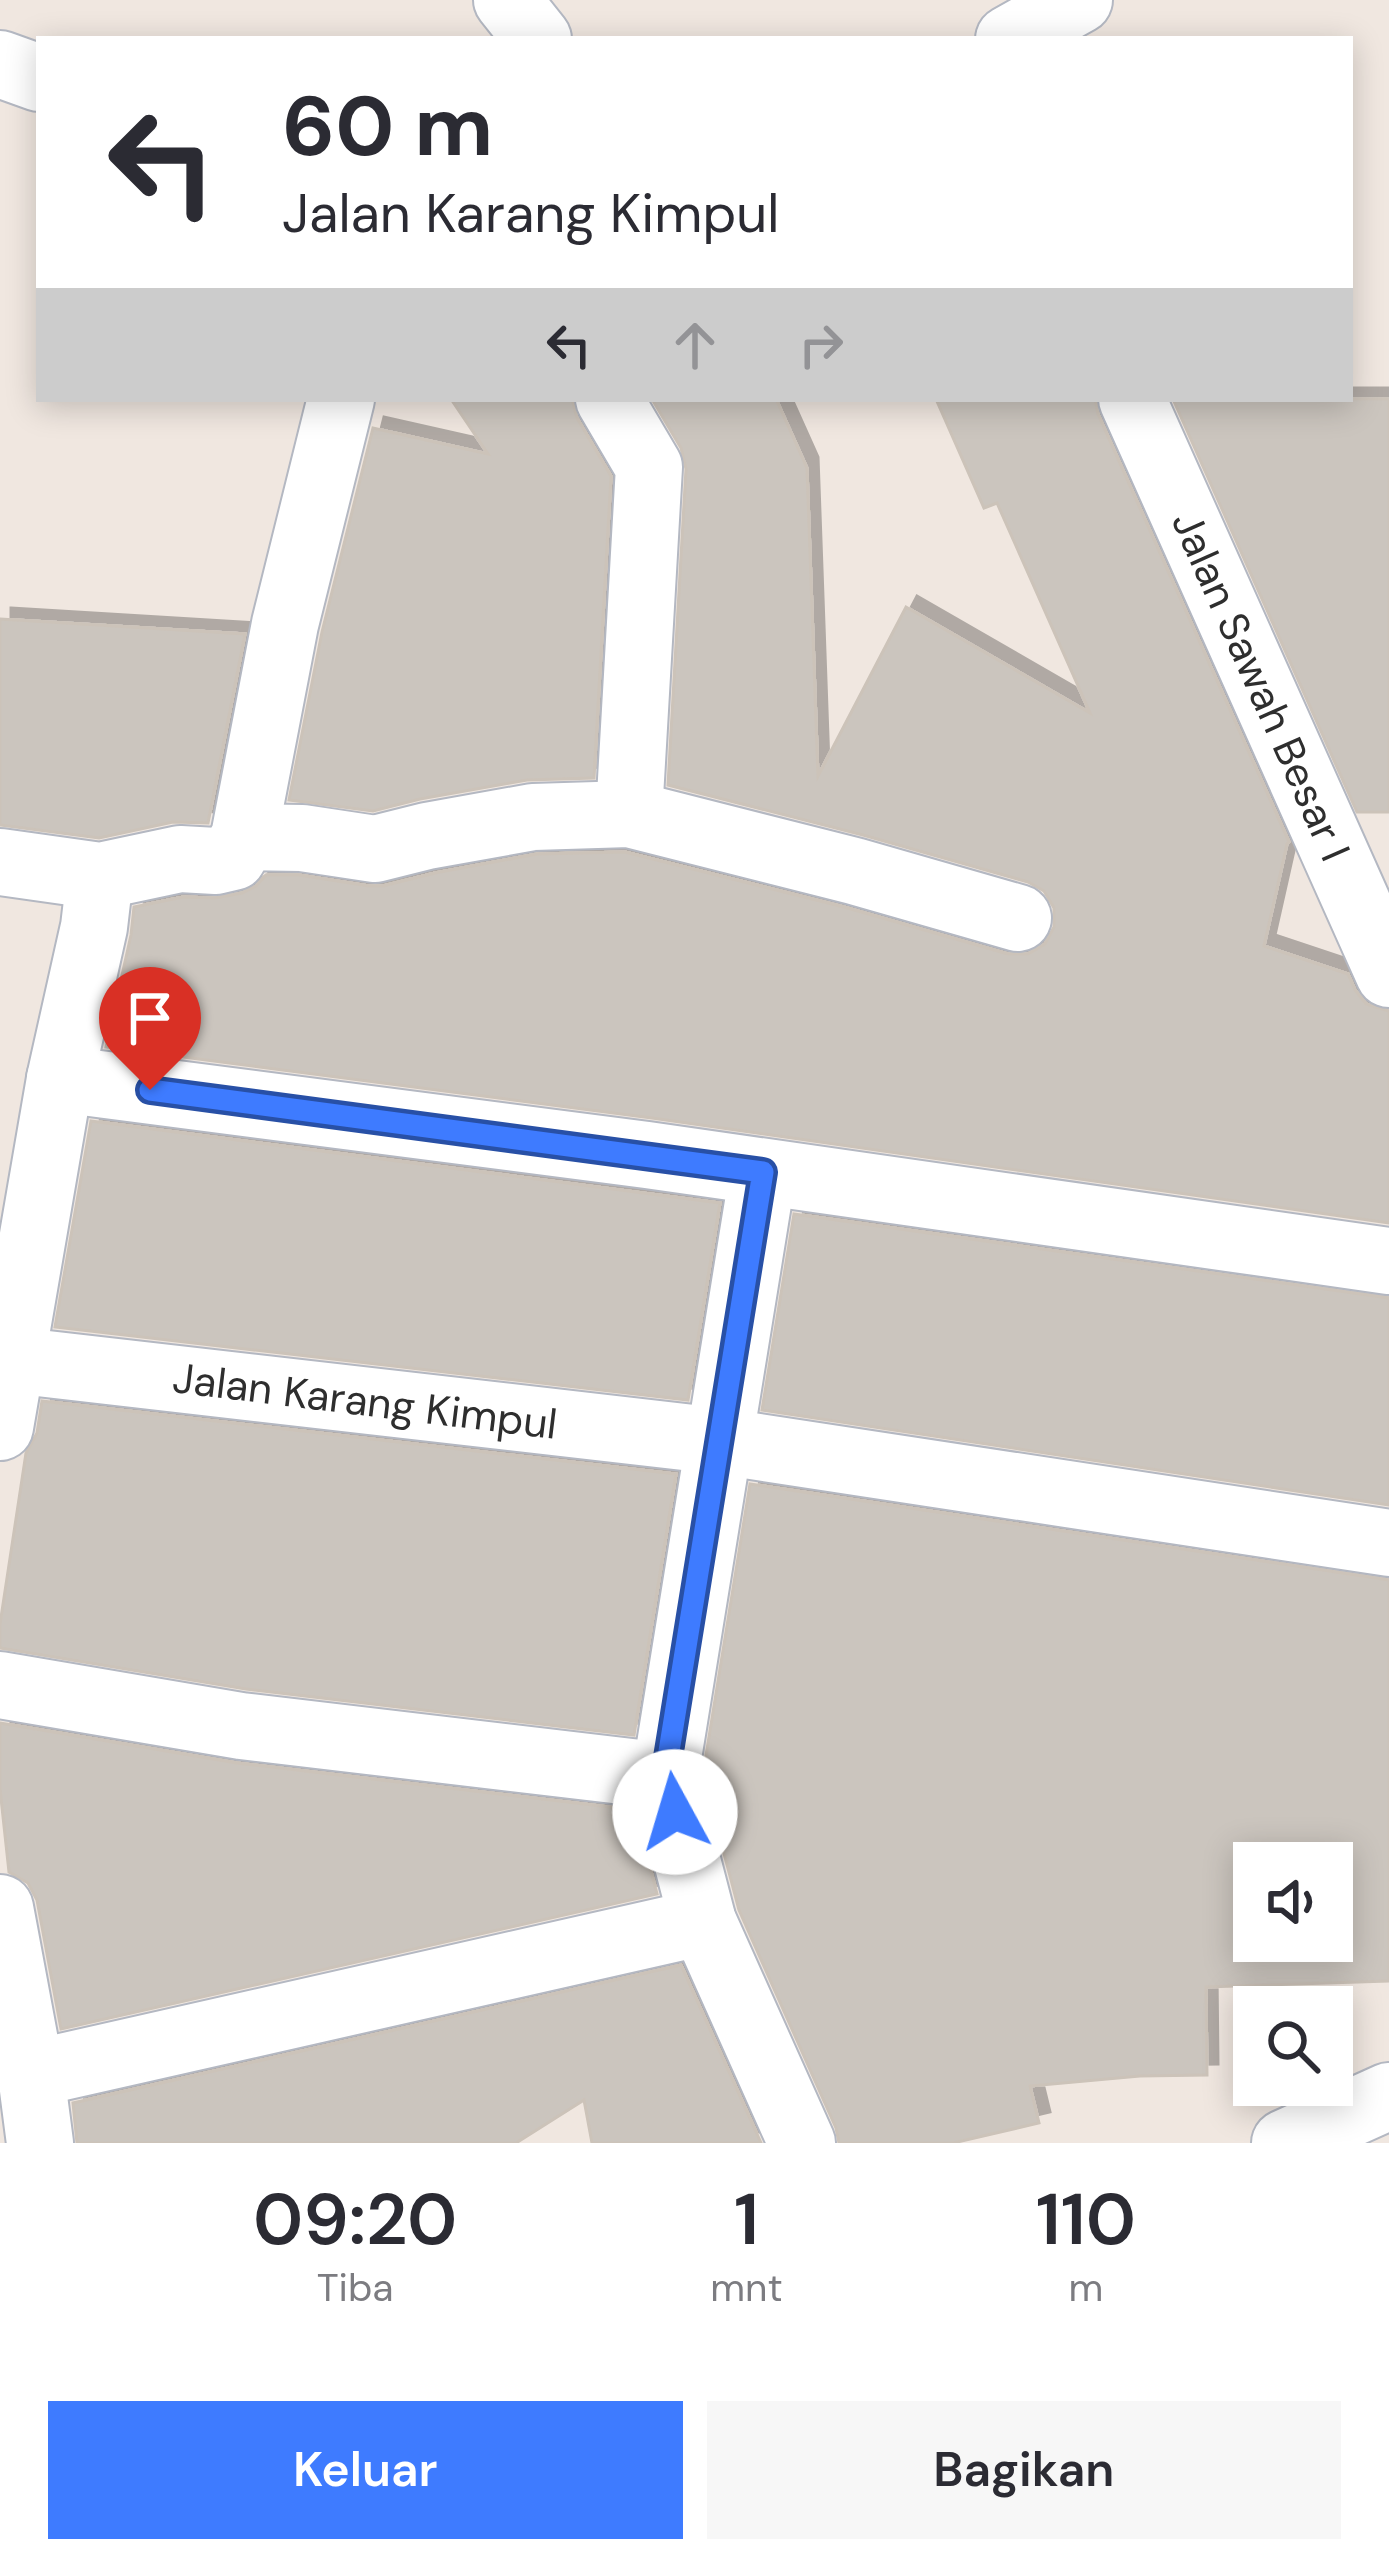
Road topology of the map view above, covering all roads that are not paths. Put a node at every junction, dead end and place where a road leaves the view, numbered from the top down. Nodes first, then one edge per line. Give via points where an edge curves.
1 (507, 0) edge
2 (1079, 0) edge
3 (536, 36) edge
4 (1015, 36) edge
5 (0, 64) edge
6 (36, 77) edge
7 (339, 402) edge
8 (611, 402) edge
9 (1133, 402) edge
10 (629, 814) junction
11 (244, 837) junction
12 (0, 862) edge
13 (100, 876) junction
14 (1018, 917) dead end
15 (1389, 974) edge
16 (60, 1079) junction
17 (763, 1172) junction
18 (1389, 1261) edge
19 (12, 1360) junction
20 (0, 1426) edge
21 (718, 1441) junction
22 (1389, 1543) edge
23 (0, 1685) edge
24 (665, 1776) junction
25 (0, 1908) edge
26 (704, 1922) junction
27 (31, 2074) junction
28 (1389, 2096) edge
29 (40, 2143) edge
30 (802, 2143) edge
31 (1286, 2143) edge

1 - 3 street
2 - 4 street
5 - 6 street
7 - 11 street
8 - 10 street via 649,466
9 - 15 street, Jalan Sawah Besar I
10 - 11 street via 533,817 375,849
10 - 14 street
11 - 13 street via 232,856 216,861 180,859
12 - 13 street
13 - 16 street
16 - 17 street
16 - 19 street
17 - 18 street
17 - 21 street
19 - 20 street
19 - 21 street, Jalan Karang Kimpul
21 - 22 street, Jalan Karang Kimpul
21 - 24 street
23 - 24 street via 242,1726
24 - 26 street
25 - 27 street
26 - 27 street
26 - 30 street
27 - 29 street
28 - 31 street

